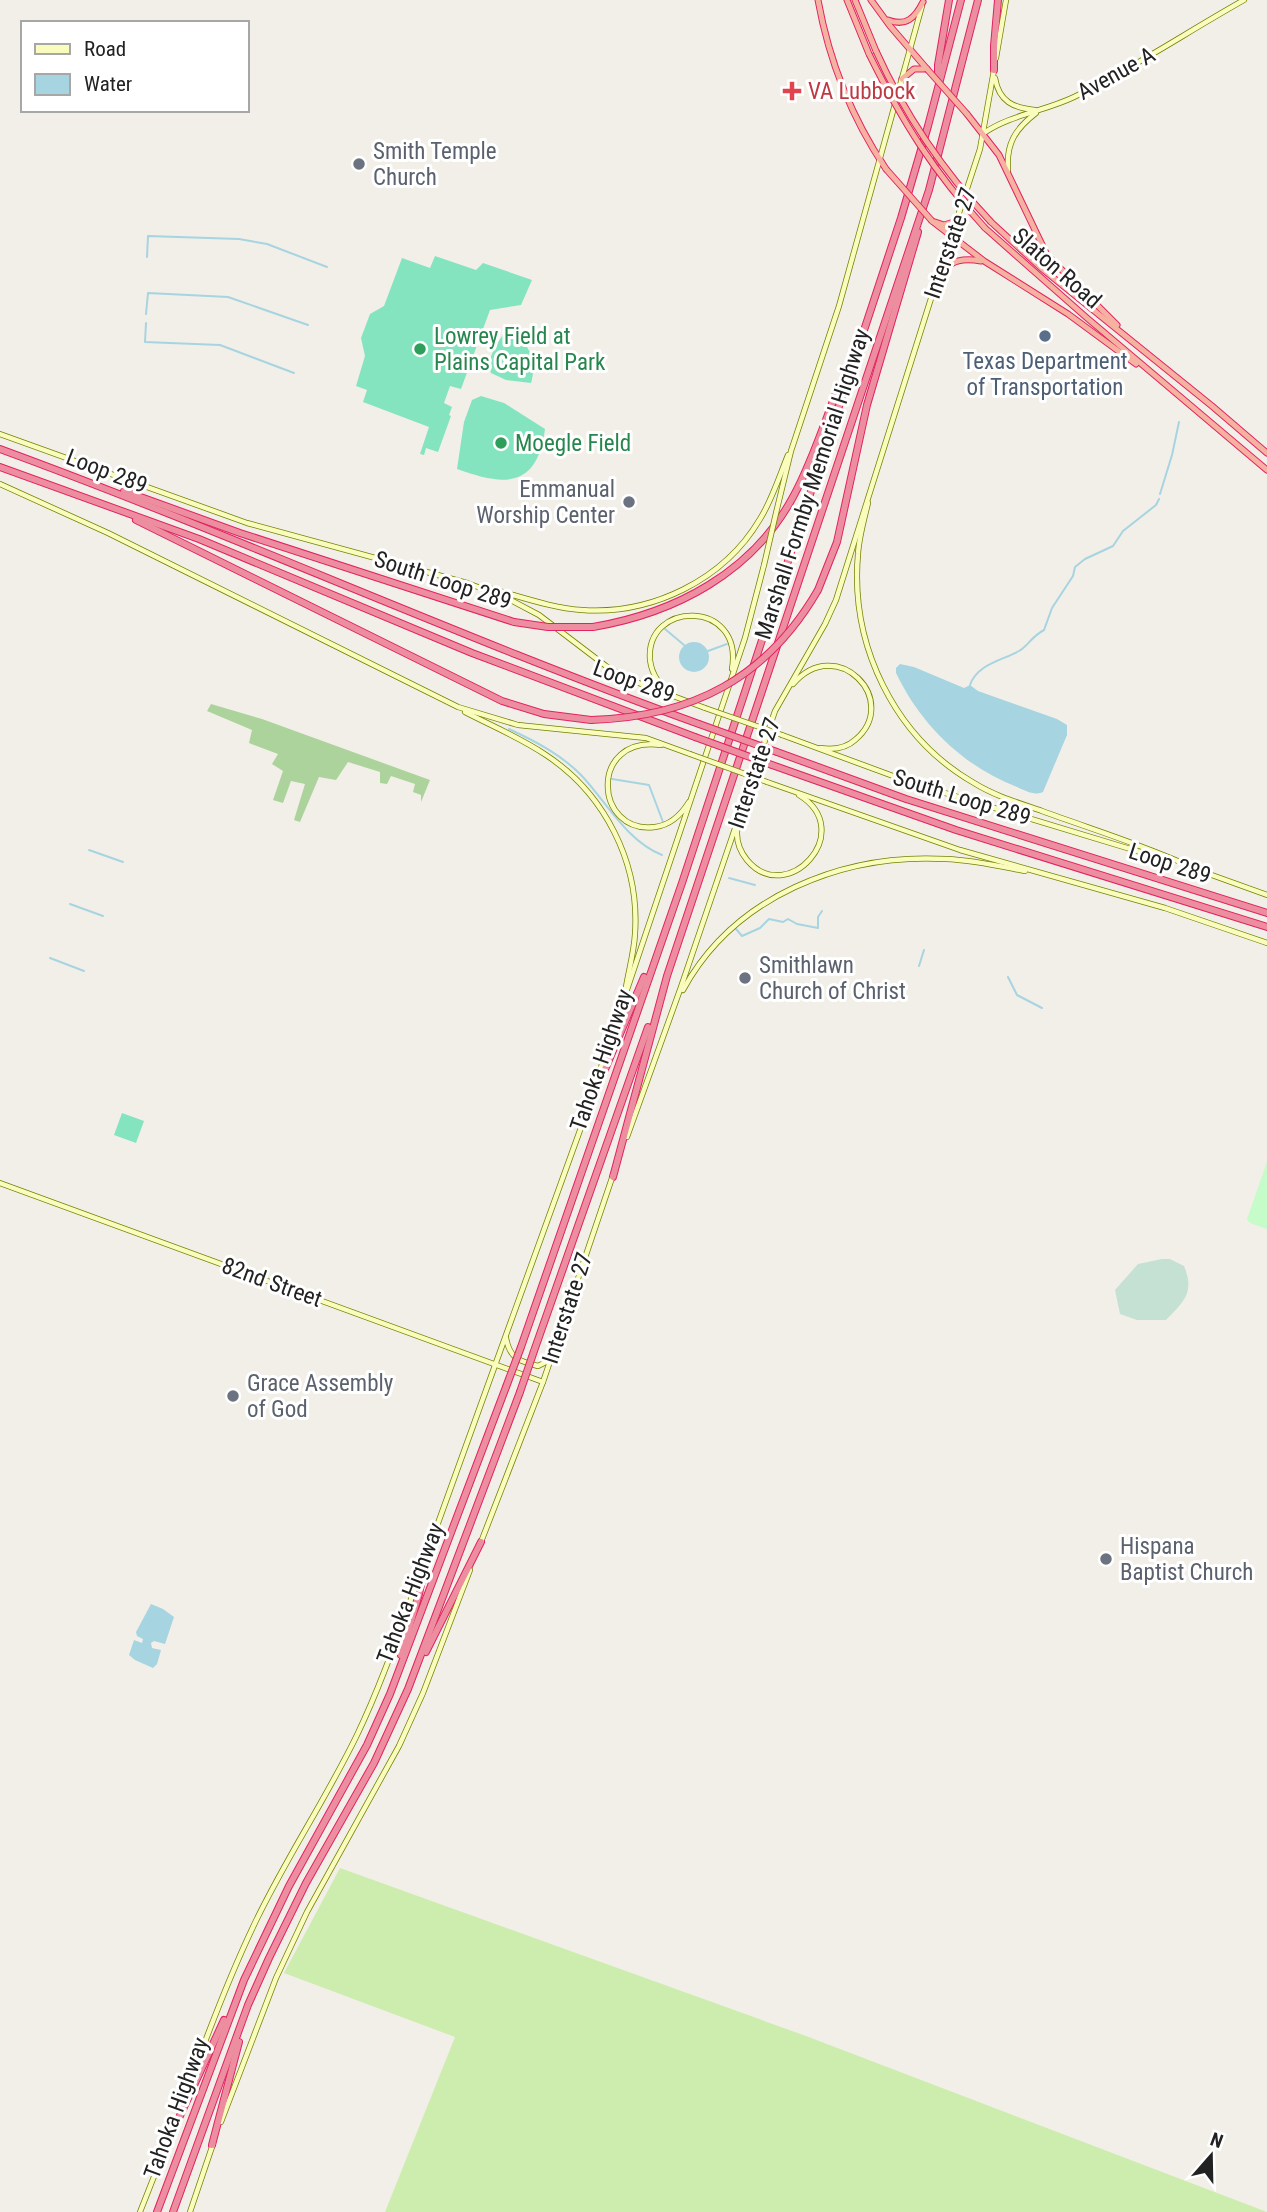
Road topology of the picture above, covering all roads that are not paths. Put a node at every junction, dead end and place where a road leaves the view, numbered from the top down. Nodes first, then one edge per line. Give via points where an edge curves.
1 (818, 0) edge
2 (847, 0) edge
3 (855, 0) edge
4 (871, 0) edge
5 (949, 0) edge
6 (961, 0) edge
7 (978, 0) edge
8 (998, 0) edge
9 (1006, 0) edge
10 (1244, 0) edge
11 (923, 1) edge
12 (883, 17) junction
13 (910, 48) junction
14 (928, 69) junction
15 (994, 70) junction
16 (901, 79) junction
17 (938, 87) junction
18 (1040, 111) junction
19 (984, 133) junction
20 (879, 159) junction
21 (1008, 173) junction
22 (929, 190) junction
23 (966, 195) junction
24 (957, 220) junction
25 (932, 221) junction
26 (951, 237) junction
27 (984, 261) junction
28 (934, 289) junction
29 (1132, 340) junction
30 (849, 374) junction
31 (1164, 384) junction
32 (1212, 405) junction
33 (1202, 416) junction
34 (0, 434) edge
35 (794, 442) junction
36 (883, 446) junction
37 (0, 449) edge
38 (1267, 453) edge
39 (0, 467) edge
40 (1267, 470) edge
41 (0, 484) edge
42 (106, 488) junction
43 (96, 502) junction
44 (467, 583) junction
45 (728, 691) junction
46 (436, 697) junction
47 (680, 699) junction
48 (775, 711) junction
49 (808, 746) junction
50 (674, 747) junction
51 (785, 788) junction
52 (693, 795) junction
53 (743, 801) junction
54 (1196, 869) junction
55 (1064, 878) junction
56 (1267, 895) edge
57 (1267, 913) edge
58 (1267, 927) edge
59 (1267, 943) edge
60 (651, 967) junction
61 (667, 976) junction
62 (624, 998) junction
63 (660, 1044) junction
64 (582, 1124) junction
65 (613, 1177) junction
66 (0, 1183) edge
67 (505, 1337) junction
68 (551, 1357) junction
69 (496, 1365) junction
70 (543, 1382) junction
71 (481, 1542) junction
72 (429, 1549) junction
73 (396, 1678) junction
74 (411, 1682) junction
75 (242, 1984) junction
76 (251, 2000) junction
77 (167, 2144) junction
78 (212, 2145) junction
79 (140, 2212) edge
80 (157, 2212) edge
81 (173, 2212) edge
82 (190, 2212) edge

1 - 20 highway via 838,78
2 - 31 highway, Slaton Road, bridge via 899,114 929,161 985,228
3 - 23 highway, Slaton Road, bridge via 912,121
4 - 12 highway
5 - 17 highway
6 - 17 highway, Marshall Formby Memorial Highway
7 - 22 highway, Marshall Formby Memorial Highway
8 - 15 highway
9 - 15 main road, Interstate 27
10 - 18 main road, Avenue A via 1086,91
11 - 12 highway via 906,22 894,23
11 - 13 main road, Interstate 27
12 - 13 highway
13 - 14 highway
13 - 16 main road, Interstate 27
14 - 16 highway via 914,69
14 - 19 highway, bridge
15 - 18 main road via 996,86 1007,102
15 - 19 main road, Interstate 27
16 - 20 main road, Interstate 27
17 - 30 highway, Marshall Formby Memorial Highway
18 - 19 main road, Avenue A
18 - 21 main road via 1012,138
19 - 21 highway
19 - 23 main road, Interstate 27
20 - 25 highway, bridge
20 - 35 main road, Interstate 27 via 839,306
21 - 29 highway via 1047,255
22 - 43 highway, bridge via 867,405 837,542 818,590 783,640 759,664 686,704 621,719 591,720 544,714 502,701
22 - 61 highway, Marshall Formby Memorial Highway
23 - 24 main road, Interstate 27
23 - 29 highway, Slaton Road, bridge via 1040,267
24 - 25 highway via 944,225
24 - 26 main road, Interstate 27
25 - 26 highway
26 - 27 highway
26 - 28 main road, Interstate 27
27 - 28 highway via 951,264
27 - 31 highway via 1068,314
28 - 36 main road, Interstate 27
29 - 32 highway, Slaton Road
30 - 42 highway, bridge via 836,393 793,498 764,541 693,596 649,615 593,627 514,622
30 - 60 highway, Marshall Formby Memorial Highway
31 - 33 highway, Slaton Road
32 - 33 highway
32 - 38 highway, Slaton Road
33 - 40 highway, Slaton Road
34 - 44 main road, South Loop 289 via 247,523
35 - 44 main road via 751,533 709,574 666,598 618,609 581,610
35 - 45 main road, Interstate 27, bridge via 746,638
36 - 48 main road, Interstate 27 via 831,612
36 - 54 main road via 859,540 857,594 868,652 901,716 933,754 975,784
37 - 42 highway, Loop 289
39 - 43 highway, Loop 289
41 - 46 main road, South Loop 289
42 - 57 highway, Loop 289, bridge via 501,650 776,752 906,799
43 - 58 highway, Loop 289, bridge via 212,544 506,666 772,765 956,830
44 - 47 main road, South Loop 289 via 539,615 628,679
45 - 47 main road via 734,662 730,639 709,618 687,616 662,628 650,655 656,678
45 - 52 main road, Interstate 27
46 - 50 main road, South Loop 289 via 519,725 646,738
46 - 62 main road via 546,754 583,786 608,819 625,857 635,900 634,944
47 - 49 main road, South Loop 289, bridge
48 - 49 main road via 794,682 810,670 832,665 856,675 871,703 863,732 851,743 831,750
48 - 53 main road, Interstate 27
49 - 54 main road, South Loop 289 via 912,783
50 - 51 main road, South Loop 289, bridge
50 - 52 main road via 642,744 623,752 608,776 611,804 628,822 656,827 678,817
51 - 53 main road via 810,804 821,827 814,856 790,873 760,871 743,854 736,833
51 - 55 main road, South Loop 289 via 960,850
52 - 62 main road, Interstate 27
53 - 63 main road, Interstate 27
54 - 56 main road, South Loop 289
55 - 59 main road, South Loop 289
55 - 63 main road via 979,862 917,859 850,867 808,881 751,911 711,947 689,978
60 - 64 highway
60 - 73 highway, Tahoka Highway, bridge via 521,1347
61 - 65 highway
61 - 74 highway, Tahoka Highway, bridge via 520,1392
62 - 64 main road, Interstate 27
63 - 65 main road, Interstate 27
64 - 67 main road, Interstate 27
65 - 68 main road, Interstate 27
66 - 69 main road, 82nd Street
67 - 68 main road via 509,1353 521,1360 538,1366
67 - 69 main road, Interstate 27
68 - 70 main road, Interstate 27
69 - 70 main road, 82nd Street
69 - 72 main road, Interstate 27
70 - 71 main road, Interstate 27
71 - 74 highway
71 - 78 main road, Tahoka Highway via 408,1726 276,1978
72 - 73 highway
72 - 77 main road, Tahoka Highway via 370,1707 251,1930
73 - 75 highway, Tahoka Highway via 367,1745 289,1886
74 - 76 highway, Tahoka Highway via 374,1763 294,1906
75 - 77 highway
75 - 80 highway, Tahoka Highway
76 - 78 highway
76 - 81 highway, Tahoka Highway
77 - 79 main road, Tahoka Highway
78 - 82 main road, Tahoka Highway

